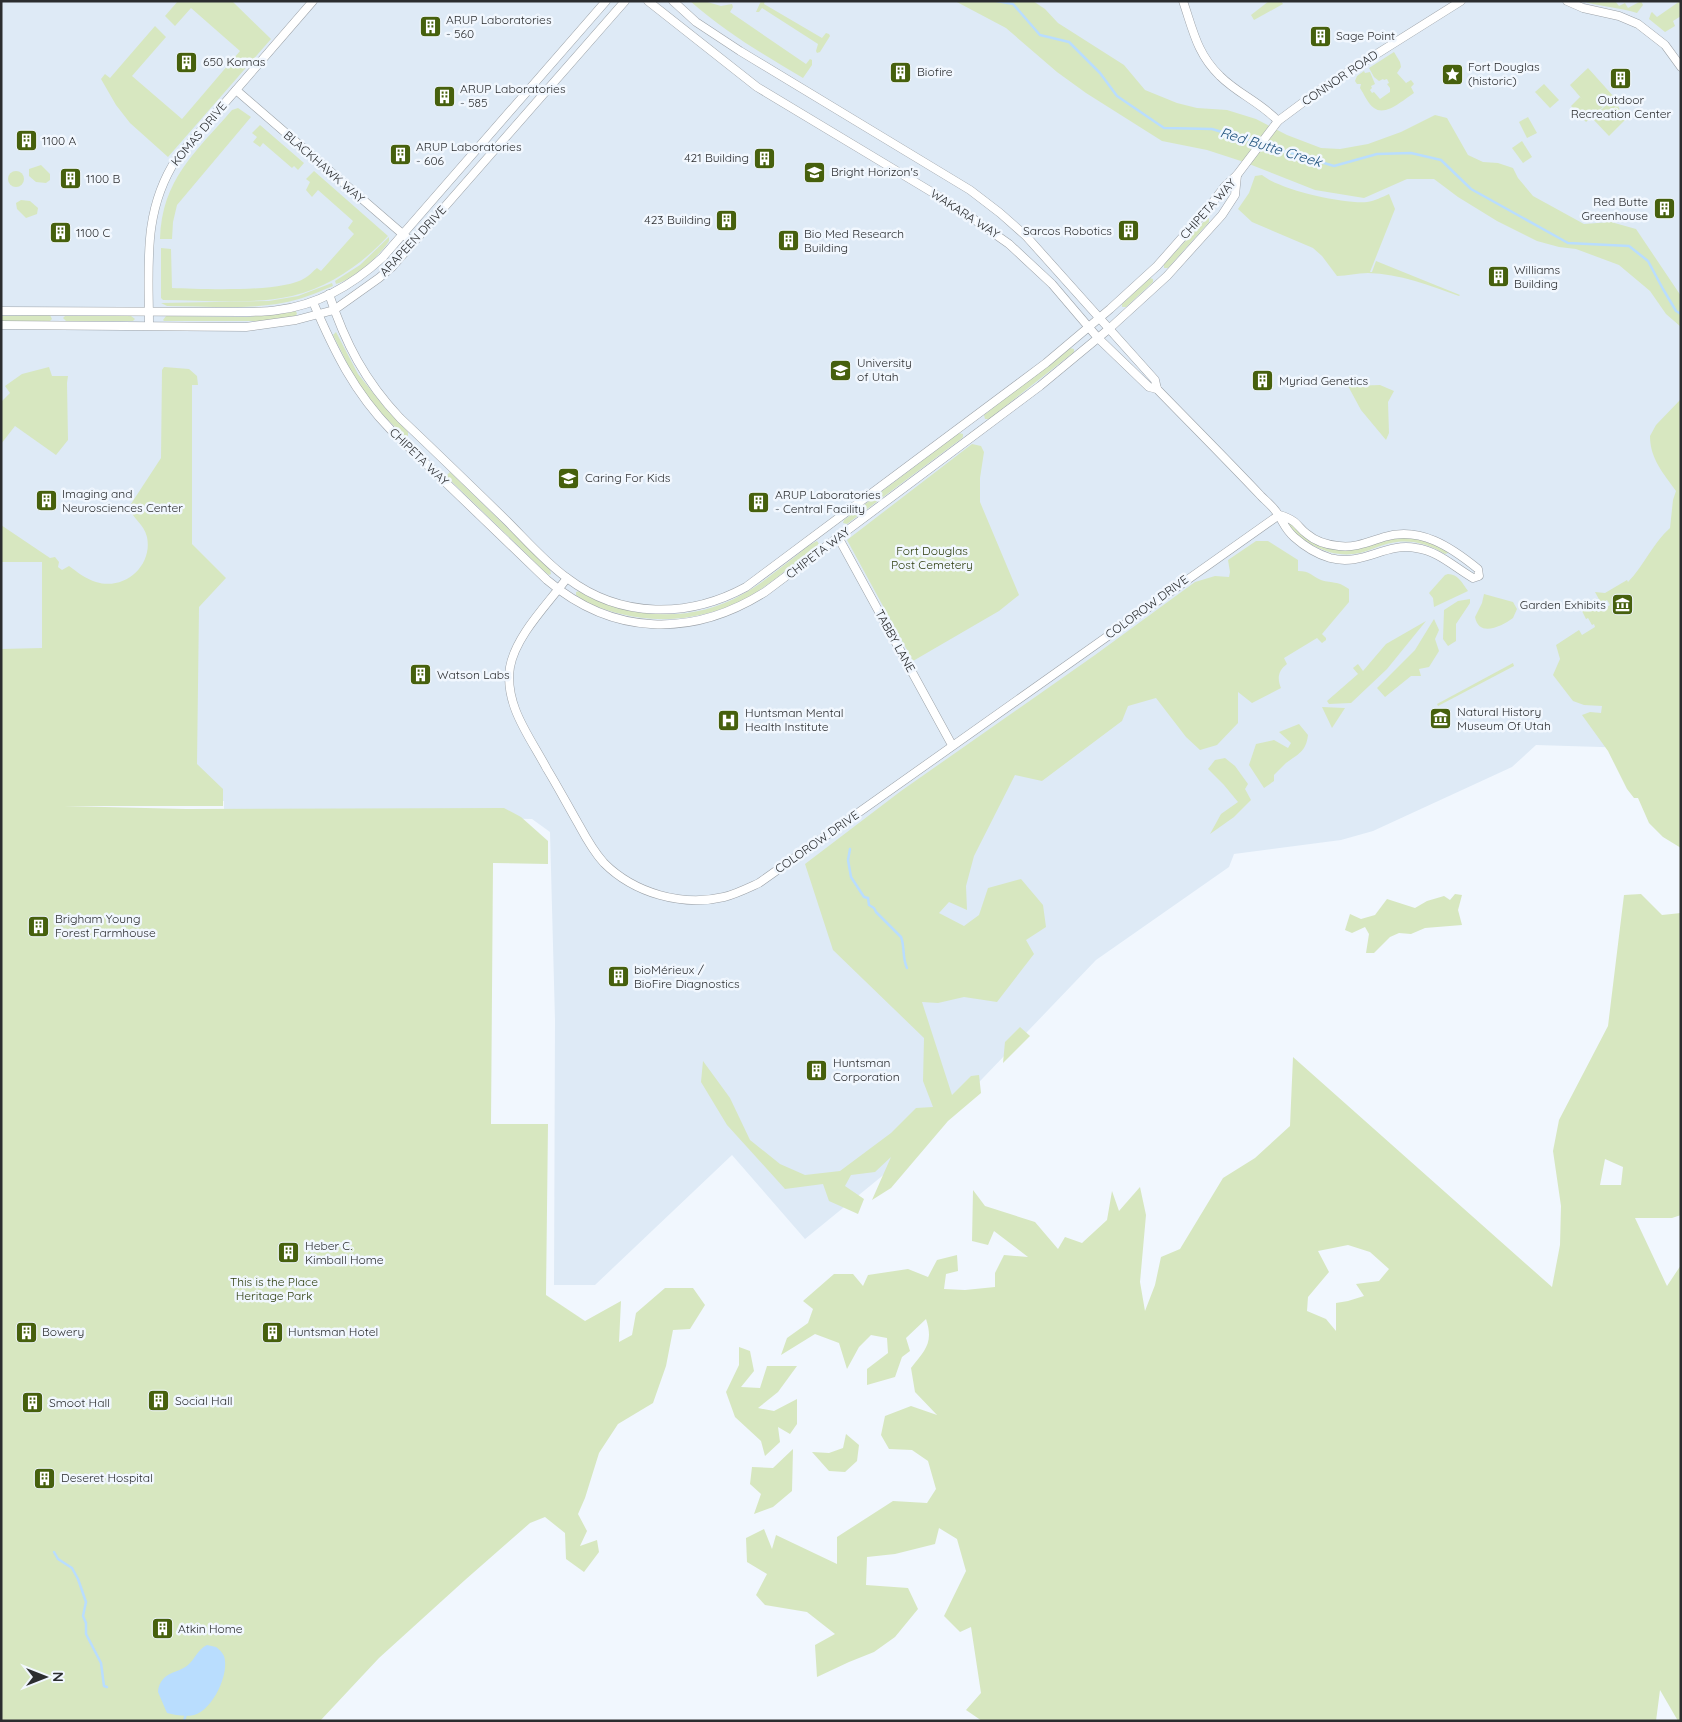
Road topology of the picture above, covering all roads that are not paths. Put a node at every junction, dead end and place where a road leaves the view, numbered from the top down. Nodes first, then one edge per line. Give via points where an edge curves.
1 (314, 1) edge
2 (606, 1) edge
3 (625, 1) edge
4 (648, 1) edge
5 (673, 1) edge
6 (1183, 1) edge
7 (1461, 1) edge
8 (1567, 1) edge
9 (1681, 67) edge
10 (236, 90) junction
11 (1278, 121) junction
12 (1237, 175) junction
13 (403, 235) junction
14 (413, 243) junction
15 (328, 294) junction
16 (313, 302) junction
17 (334, 310) junction
18 (1, 311) edge
19 (149, 311) junction
20 (319, 315) junction
21 (1099, 318) junction
22 (1, 325) edge
23 (149, 325) junction
24 (1088, 327) junction
25 (1110, 328) junction
26 (1098, 338) junction
27 (1157, 389) junction
28 (1278, 515) junction
29 (838, 537) junction
30 (567, 578) junction
31 (558, 590) junction
32 (952, 746) junction

1 - 10 street, KOMAS DRIVE
2 - 13 street, ARAPEEN DRIVE
3 - 14 street, ARAPEEN DRIVE
4 - 24 street, WAKARA WAY via 757,87 994,232 1039,270
5 - 21 street, WAKARA WAY via 696,22 740,51 980,197 1026,236
6 - 11 street via 1190,26 1208,62 1220,76 1266,108
7 - 11 street, CONNOR ROAD via 1321,89
8 - 9 street via 1638,24 1666,45
10 - 13 street, BLACKHAWK WAY
10 - 19 street, KOMAS DRIVE via 177,158 160,187 151,224
11 - 12 street, CONNOR ROAD
12 - 21 street, CHIPETA WAY via 1224,186 1157,266
12 - 25 street, CHIPETA WAY via 1235,195 1222,215 1167,276
13 - 14 street, BLACKHAWK WAY
13 - 15 street, ARAPEEN DRIVE via 361,276
14 - 17 street, ARAPEEN DRIVE via 392,267
15 - 16 street, ARAPEEN DRIVE
15 - 17 street, CHIPETA WAY
16 - 19 street, ARAPEEN DRIVE via 279,310 243,312
16 - 20 street, CHIPETA WAY
17 - 20 street, ARAPEEN DRIVE
17 - 30 street, CHIPETA WAY via 356,361 388,405
18 - 19 street, ARAPEEN DRIVE
19 - 23 street, KOMAS DRIVE
20 - 23 street, ARAPEEN DRIVE via 246,327
20 - 31 street, CHIPETA WAY via 353,384 370,406
21 - 24 street, CHIPETA WAY
21 - 25 street, WAKARA WAY
22 - 23 street, ARAPEEN DRIVE
24 - 26 street, WAKARA WAY
24 - 30 street, CHIPETA WAY via 1046,363 733,594 690,608 646,609 604,599
25 - 26 street, CHIPETA WAY
25 - 27 street, WAKARA WAY via 1156,380
26 - 27 street, WAKARA WAY via 1149,387
26 - 29 street, CHIPETA WAY via 1040,386
27 - 28 street, WAKARA WAY
28 - 28 street, WAKARA WAY via 1294,538 1329,558 1358,559 1398,547 1415,547 1435,554 1473,578 1479,576 1478,569 1466,560 1440,542 1428,538 1412,534 1394,535 1356,546 1339,546 1315,539 1292,520
28 - 32 street, COLOROW DRIVE
29 - 31 street, CHIPETA WAY via 759,596 727,613 699,621 657,625 628,622 589,608
29 - 32 street, TABBY LANE
30 - 31 street, COLOROW DRIVE
31 - 32 street, COLOROW DRIVE via 525,633 514,654 509,681 513,704 594,850 615,872 640,888 684,900 707,900 742,892

